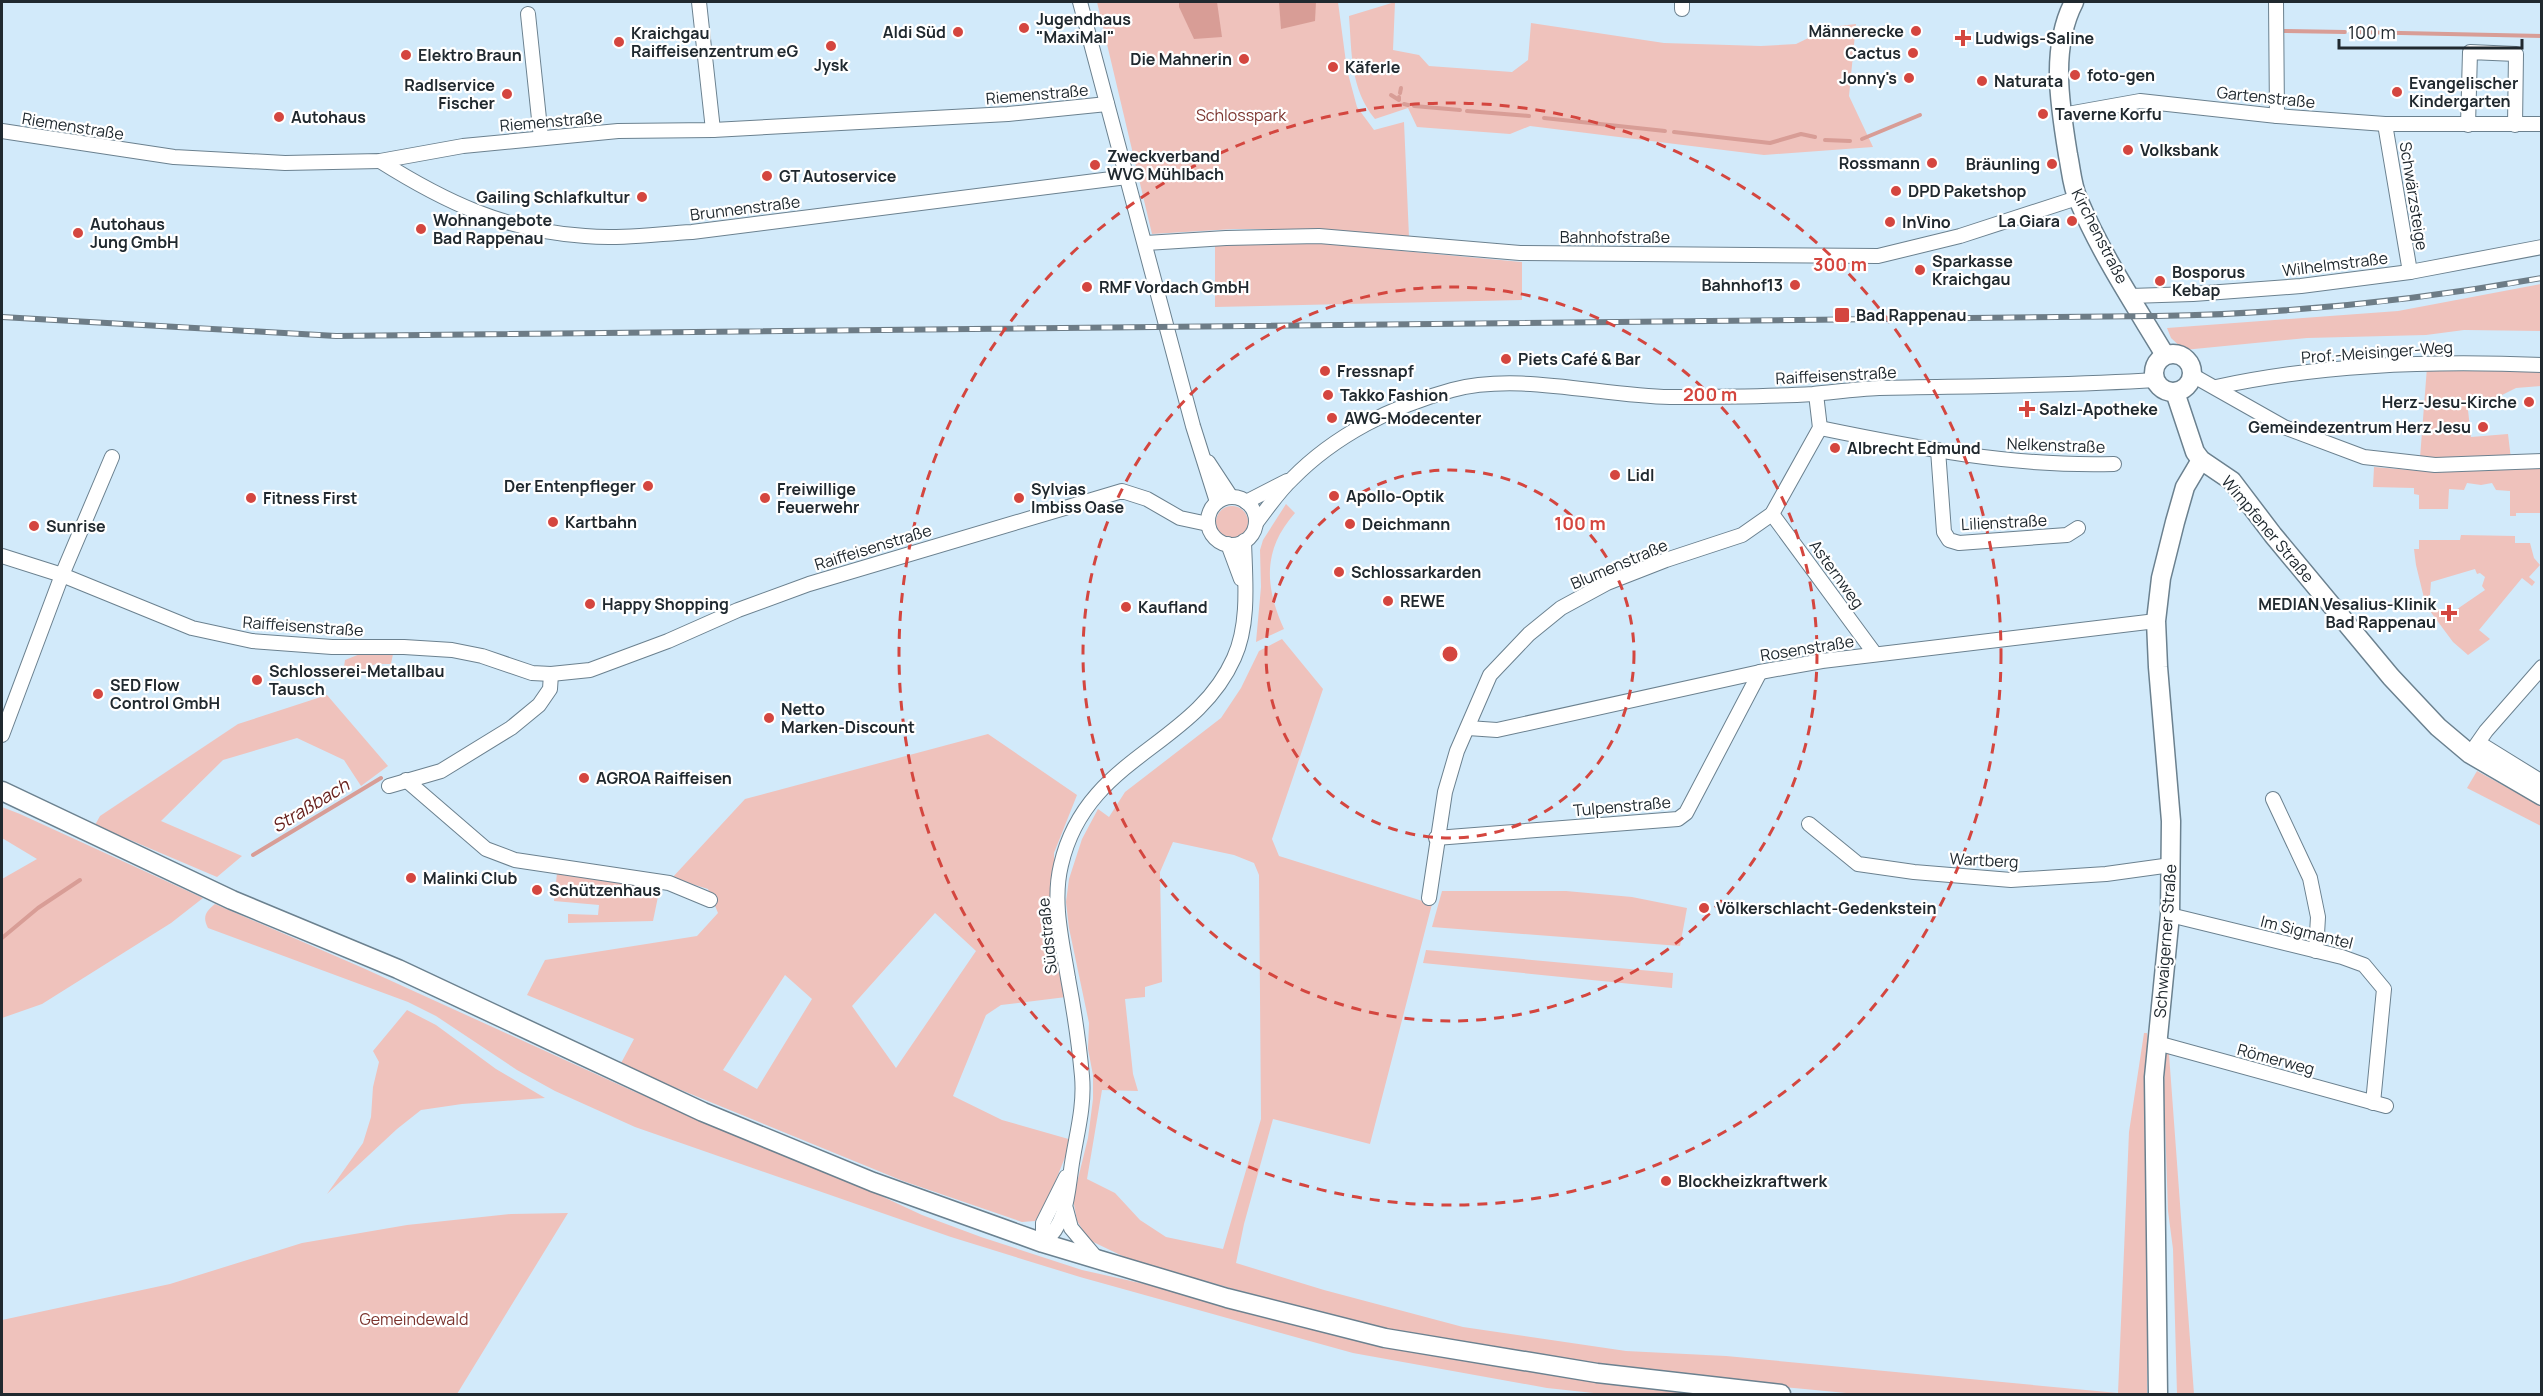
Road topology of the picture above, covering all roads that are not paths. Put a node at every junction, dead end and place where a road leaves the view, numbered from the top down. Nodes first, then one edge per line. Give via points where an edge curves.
1 (699, 2) edge
2 (1080, 2) edge
3 (2074, 2) edge
4 (2276, 2) edge
5 (528, 14) dead end
6 (1107, 104) junction
7 (2062, 115) junction
8 (2277, 116) junction
9 (2385, 124) junction
10 (2468, 124) junction
11 (2516, 124) junction
12 (2541, 124) edge
13 (713, 130) junction
14 (2, 131) edge
15 (541, 138) junction
16 (380, 161) junction
17 (1127, 177) junction
18 (2077, 198) junction
19 (1146, 243) junction
20 (2541, 247) edge
21 (2410, 272) junction
22 (2130, 296) junction
23 (2165, 355) junction
24 (2541, 365) edge
25 (2192, 375) junction
26 (2155, 380) junction
27 (2216, 387) junction
28 (2175, 392) junction
29 (1816, 394) junction
30 (1820, 428) junction
31 (1938, 450) junction
32 (1202, 453) junction
33 (112, 457) dead end
34 (2201, 460) junction
35 (2541, 461) edge
36 (2114, 464) dead end
37 (1292, 479) junction
38 (1232, 497) junction
39 (1217, 502) junction
40 (1246, 502) junction
41 (1772, 514) junction
42 (1208, 524) junction
43 (1256, 524) junction
44 (2078, 528) dead end
45 (1244, 541) junction
46 (1228, 544) junction
47 (2, 556) edge
48 (62, 575) junction
49 (1245, 589) junction
50 (2156, 621) junction
51 (1875, 654) junction
52 (2541, 667) edge
53 (1760, 672) junction
54 (550, 674) junction
55 (1468, 729) junction
56 (2, 735) edge
57 (2474, 749) junction
58 (406, 780) junction
59 (2541, 782) edge
60 (389, 786) dead end
61 (2, 791) edge
62 (2541, 796) edge
63 (2273, 799) dead end
64 (1809, 824) dead end
65 (1436, 838) junction
66 (2171, 865) junction
67 (1429, 898) dead end
68 (710, 900) dead end
69 (2170, 915) junction
70 (2316, 951) junction
71 (2157, 1043) junction
72 (2380, 1104) joint
73 (1071, 1167) junction
74 (1066, 1209) junction
75 (1043, 1223) junction
76 (1014, 1233) junction
77 (1043, 1244) junction
78 (1098, 1260) junction
79 (1781, 1395) edge
80 (2158, 1395) edge

1 - 13 street
2 - 6 street
3 - 7 street, Kirchenstraße via 2061,47
4 - 8 street
5 - 15 street
6 - 13 street, Riemenstraße via 1008,114
6 - 17 street
7 - 8 street, Gartenstraße via 2140,101
7 - 18 street, Kirchenstraße
8 - 9 street, Gartenstraße
9 - 10 street, Gartenstraße
9 - 21 street, Schwärzsteige
10 - 11 street, Gartenstraße
10 - 11 street via 2470,52 2516,54
11 - 12 street, Gartenstraße
13 - 15 street, Riemenstraße via 618,131
14 - 16 street, Riemenstraße via 174,157 285,163
15 - 16 street, Riemenstraße via 463,146
16 - 17 street, Brunnenstraße via 428,191 495,219 546,231 624,237 692,232
17 - 19 street
18 - 19 street, Bahnhofstraße via 1960,236 1878,256 1520,253 1319,237
18 - 22 street, Kirchenstraße
19 - 32 street
20 - 21 street, Wilhelmstraße
21 - 22 street, Wilhelmstraße via 2301,286
22 - 23 street, Kirchenstraße
23 - 25 street via 2183,356
23 - 26 street via 2155,368
24 - 27 street, Prof.-Meisinger-Weg via 2427,362 2266,376
25 - 27 street
25 - 28 street via 2185,388
26 - 28 street via 2161,388
26 - 29 street, Raiffeisenstraße via 1876,388
27 - 35 street via 2284,427 2367,458 2435,465
28 - 34 street
29 - 30 street
29 - 37 street, Raiffeisenstraße via 1650,396 1540,385 1483,384 1398,408 1346,436
30 - 31 street, Nelkenstraße
30 - 41 street, Blumenstraße
31 - 36 street, Nelkenstraße via 2033,464
31 - 44 street, Lilienstraße via 1944,532 1949,540 1959,543 2067,535
32 - 38 street
32 - 39 street
33 - 48 street
34 - 50 street, Schwaigerner Straße via 2185,487 2161,578
34 - 57 street, Wimpfener Straße via 2232,481 2391,677 2438,727
37 - 40 street, Raiffeisenstraße
37 - 43 street, Raiffeisenstraße
38 - 39 street
38 - 40 street
39 - 42 street
40 - 43 street via 1254,511
41 - 51 street, Asternweg
41 - 55 street, Blumenstraße via 1743,535 1617,579 1561,608 1529,634 1490,675
42 - 46 street via 1215,537
42 - 54 street, Raiffeisenstraße via 1180,518 1148,499 1122,491 809,584 590,670
43 - 45 street, Raiffeisenstraße
45 - 46 street
45 - 49 street, Südstraße
46 - 49 street, Südstraße
47 - 48 street, Raiffeisenstraße
48 - 54 street, Raiffeisenstraße via 192,628 252,641 452,650
48 - 56 street
49 - 73 street, Südstraße via 1235,656 1222,679 1206,702 1096,794 1072,833 1061,865 1061,937 1082,1078 1082,1113
50 - 51 street, Rosenstraße
50 - 66 street, Schwaigerner Straße via 2170,793
51 - 53 street, Rosenstraße
52 - 57 street
53 - 55 street, Rosenstraße via 1497,730
53 - 65 street, Tulpenstraße via 1686,813 1678,819
54 - 58 street via 550,689 539,705 511,728 441,771
55 - 65 street, Blumenstraße via 1456,751
57 - 59 street, Wimpfener Straße
57 - 62 street, Wimpfener Straße
58 - 60 street
58 - 68 street via 486,849 515,860 669,883
61 - 76 street via 201,885 398,969 703,1112 873,1182
63 - 70 street via 2310,878 2318,917
64 - 66 street, Wartberg via 1858,864 1914,872 2010,880
65 - 67 street, Blumenstraße
66 - 69 street, Schwaigerner Straße
69 - 70 street, Im Sigmantel
69 - 71 street, Schwaigerner Straße
70 - 72 street, Im Sigmantel via 2364,965 2384,989
71 - 72 street, Römerweg
71 - 80 street, Schwaigerner Straße via 2154,1077
73 - 74 street, Südstraße
73 - 75 street, Südstraße
74 - 77 street, Südstraße via 1055,1233
74 - 78 street via 1071,1228
75 - 76 street
75 - 77 street, Südstraße
76 - 77 street
77 - 78 street
78 - 79 street via 1385,1338 1597,1373

